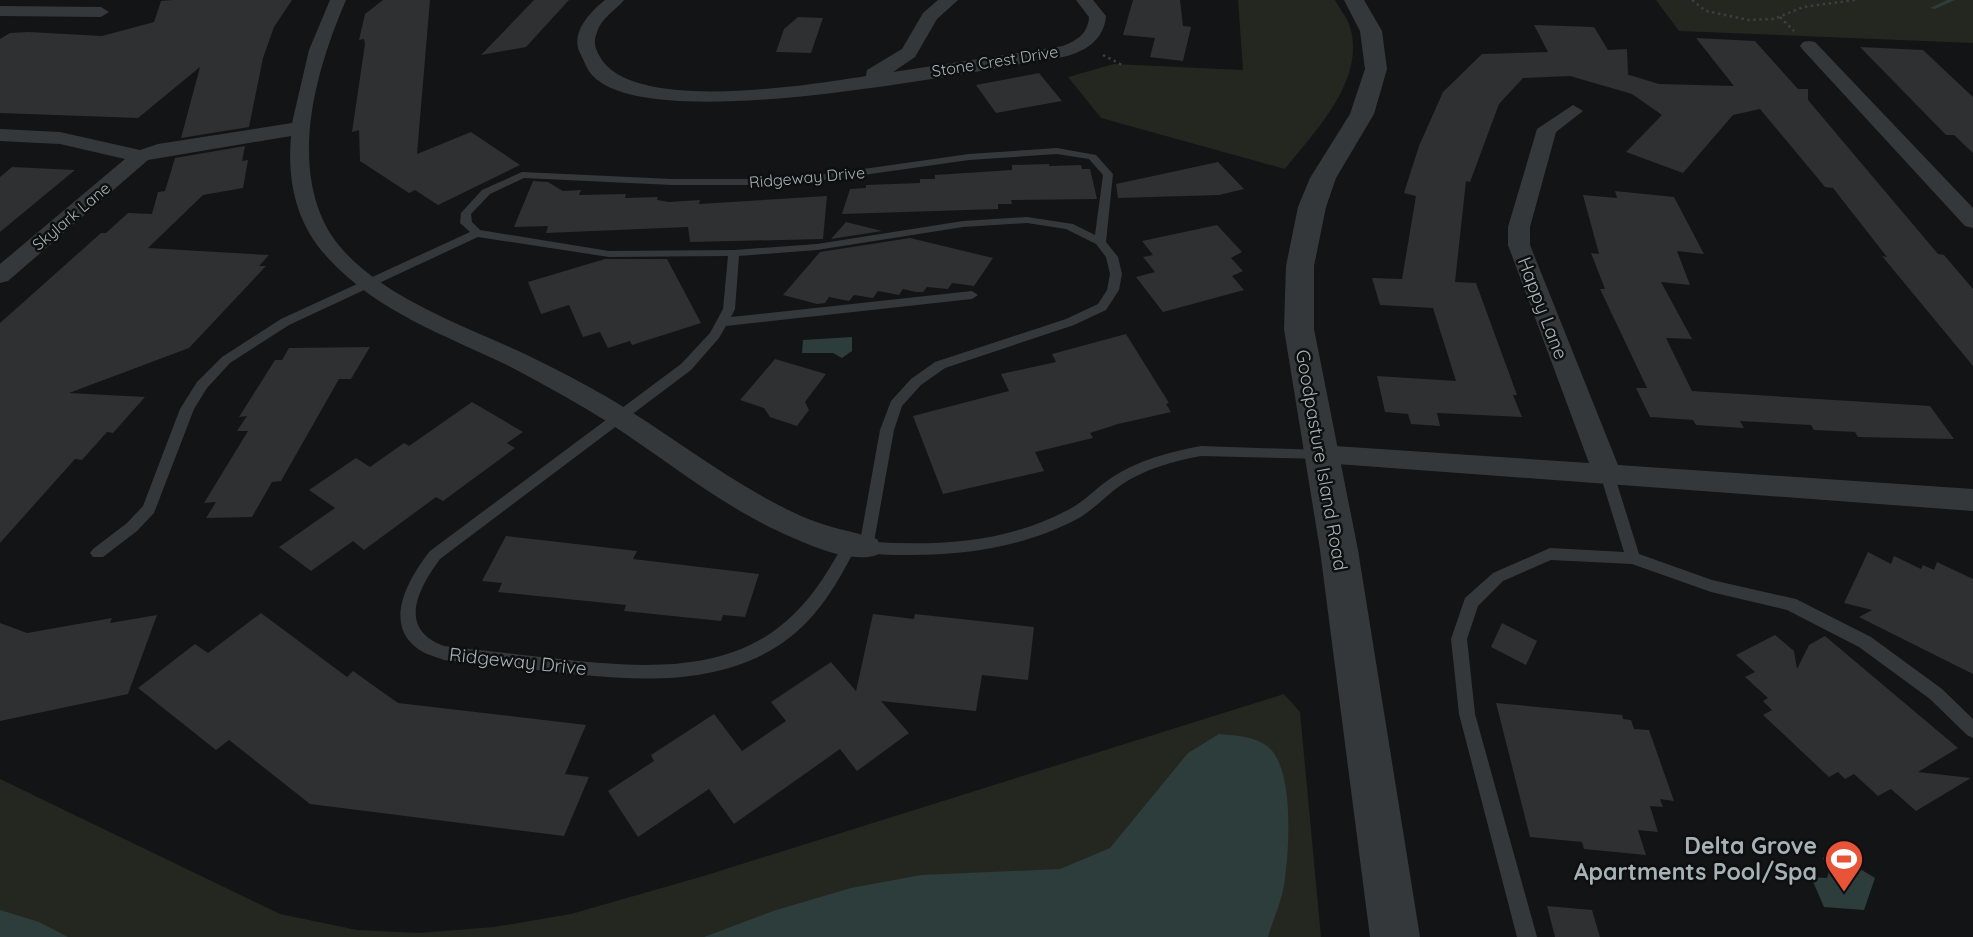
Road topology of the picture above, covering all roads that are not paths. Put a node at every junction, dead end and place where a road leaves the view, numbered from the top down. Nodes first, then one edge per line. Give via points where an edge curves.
1 (338, 0) edge
2 (616, 0) edge
3 (950, 0) edge
4 (1083, 0) edge
5 (1354, 0) edge
6 (0, 11) edge
7 (101, 12) dead end
8 (1809, 47) dead end
9 (852, 83) junction
10 (1573, 111) dead end
11 (301, 128) junction
12 (0, 135) edge
13 (141, 156) junction
14 (1973, 221) edge
15 (477, 233) junction
16 (1100, 242) junction
17 (734, 253) junction
18 (0, 276) edge
19 (368, 282) junction
20 (972, 295) dead end
21 (724, 322) junction
22 (621, 419) junction
23 (1320, 455) junction
24 (1607, 474) junction
25 (1973, 500) edge
26 (859, 546) junction
27 (99, 553) dead end
28 (1633, 558) junction
29 (1973, 730) edge
30 (1395, 937) edge
31 (1527, 937) edge

1 - 11 street via 319,40
2 - 9 street, Stone Crest Drive via 595,18 586,44 596,69 621,85 674,95 736,97
3 - 9 street, Stone Crest Drive via 928,17 907,54
4 - 9 street, Stone Crest Drive via 1098,16 1098,25 1075,48
5 - 23 street, Goodpasture Island Road via 1371,31 1376,69 1362,114 1323,178 1312,207 1297,300
6 - 7 street
8 - 14 street
10 - 24 street, Happy Lane via 1547,129 1519,227 1519,245
11 - 13 street
11 - 19 street via 303,189 312,221 334,251
12 - 13 street via 60,138
13 - 18 street, Skylark Lane
15 - 16 lane, Ridgeway Drive via 466,223 469,209 492,187 522,175 767,181 1056,151 1092,157 1108,174
15 - 17 lane via 601,253
15 - 19 lane
16 - 17 lane via 1069,226 1011,220 817,247
16 - 26 lane, Ridgeway Drive via 1112,257 1116,274 1102,307 940,365 896,404
17 - 21 lane, Ridgeway Drive via 732,298
19 - 22 street via 401,305 538,371
19 - 27 lane via 261,335 212,373 187,409 149,509
20 - 21 lane
21 - 22 lane, Ridgeway Drive via 686,367
22 - 26 street via 787,525
22 - 26 lane, Ridgeway Drive via 435,555 419,576 409,603 416,640 444,653 628,673 698,670 756,651 799,622
23 - 24 street
23 - 26 lane via 1182,454 1138,471 1076,512 1027,535 967,548
23 - 30 street, Goodpasture Island Road via 1339,550
24 - 25 street
24 - 28 lane
28 - 29 lane via 1711,586 1790,604 1853,636 1936,694
28 - 31 lane via 1550,554 1498,578 1471,603 1459,639 1467,714

